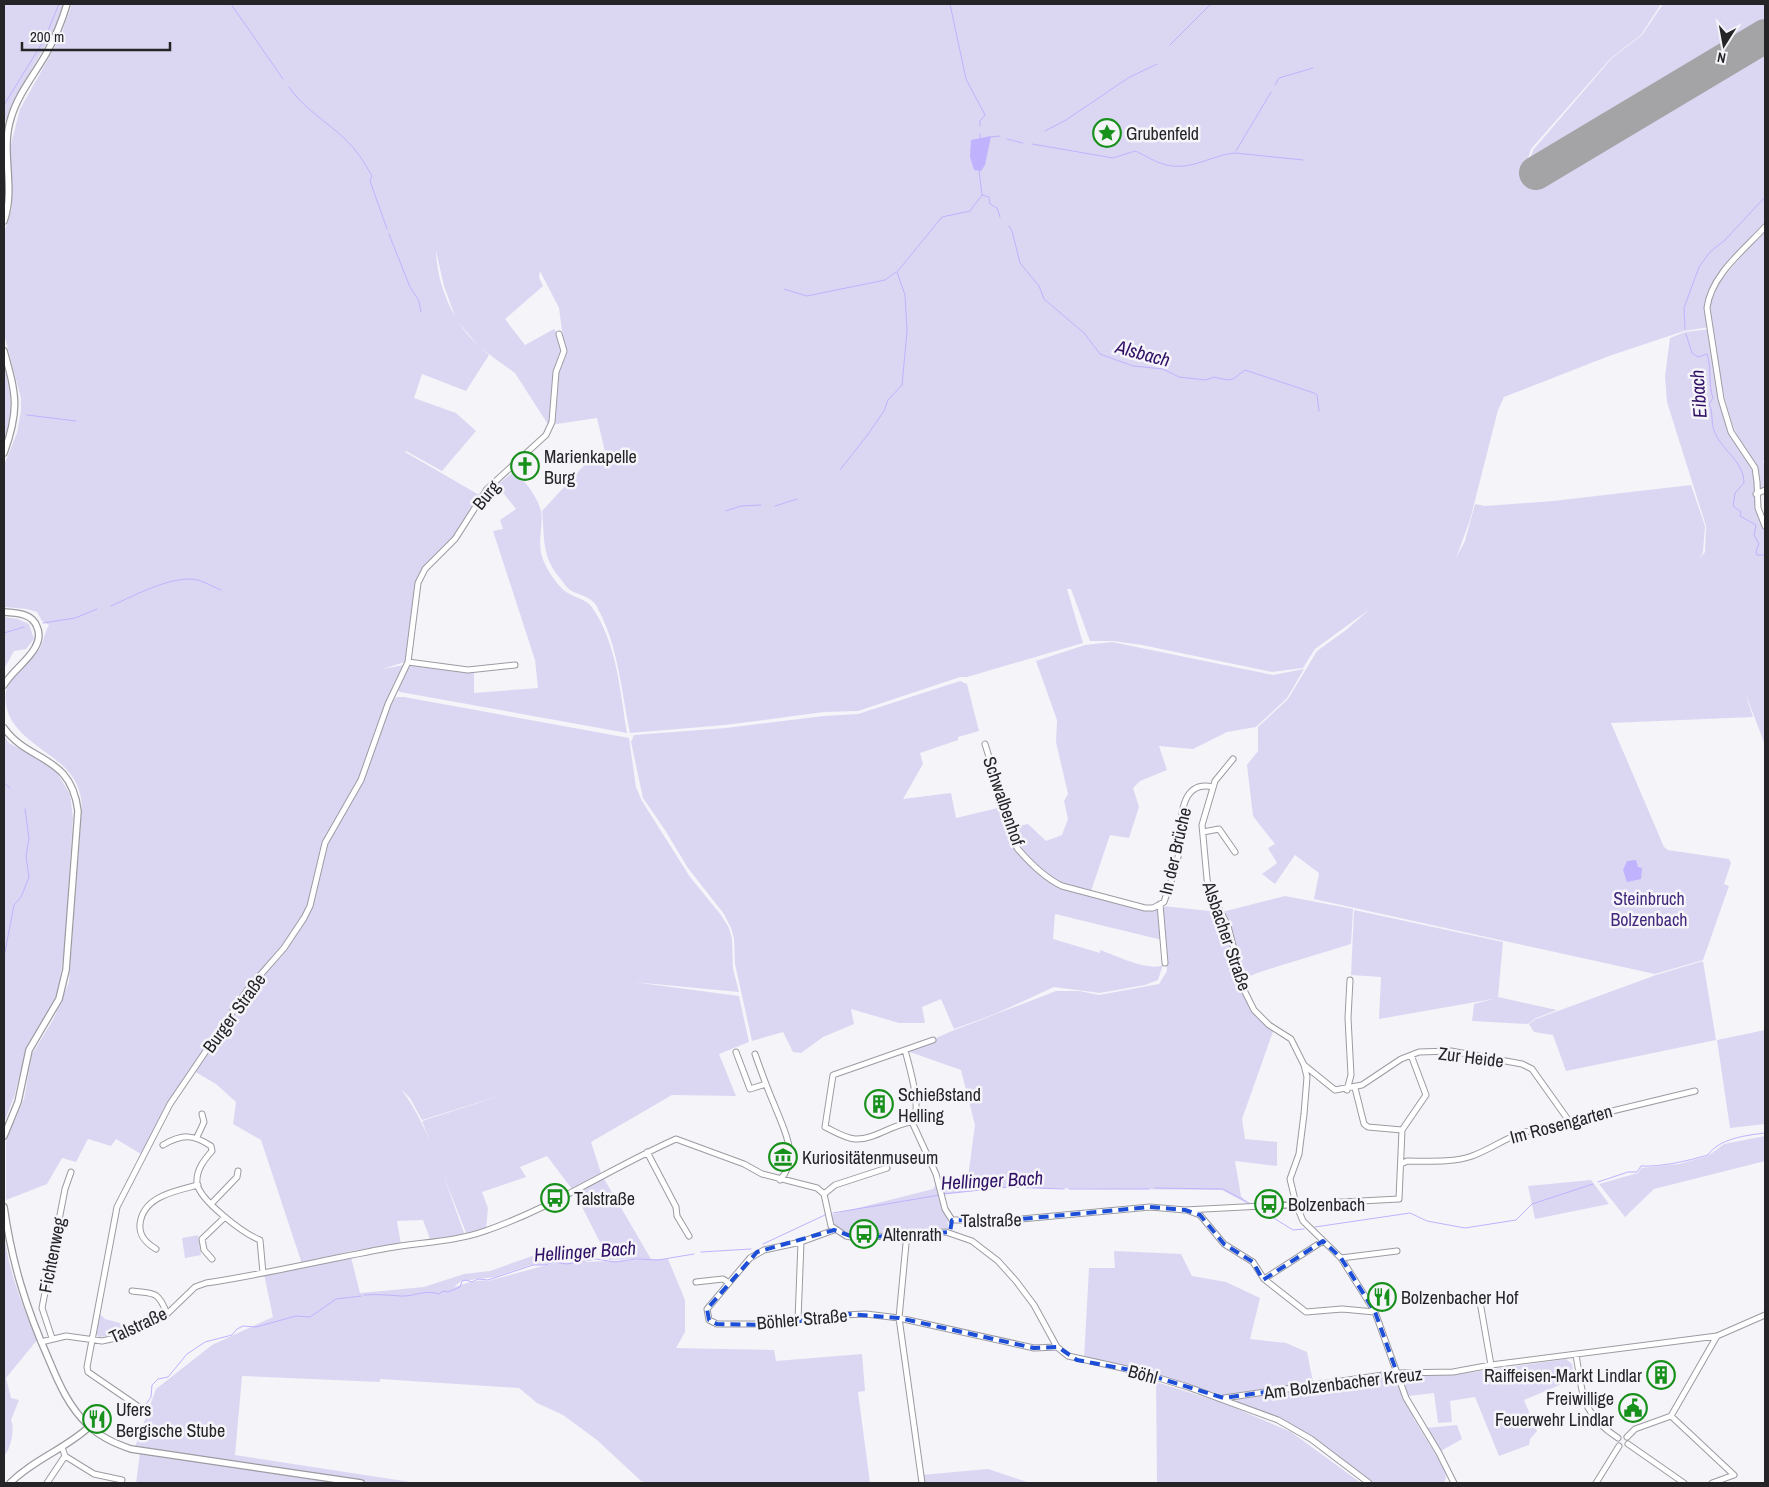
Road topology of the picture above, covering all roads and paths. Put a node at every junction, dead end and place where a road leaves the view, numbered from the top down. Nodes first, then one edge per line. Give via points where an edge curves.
1 (67, 4) edge
2 (4, 221) edge
3 (1765, 227) edge
4 (559, 334) dead end
5 (4, 351) edge
6 (4, 453) edge
7 (1765, 490) edge
8 (1756, 494) junction
9 (1765, 526) edge
10 (4, 612) edge
11 (408, 662) junction
12 (515, 665) dead end
13 (4, 685) edge
14 (394, 693) joint
15 (4, 728) edge
16 (985, 744) dead end
17 (1233, 759) dead end
18 (1213, 787) junction
19 (1203, 832) junction
20 (1235, 852) dead end
21 (1160, 904) junction
22 (1165, 963) dead end
23 (1350, 980) dead end
24 (933, 1040) dead end
25 (905, 1050) junction
26 (736, 1052) dead end
27 (755, 1054) dead end
28 (1411, 1055) junction
29 (1304, 1066) junction
30 (766, 1084) junction
31 (1355, 1088) junction
32 (1347, 1090) junction
33 (1695, 1091) dead end
34 (202, 1114) dead end
35 (1569, 1121) junction
36 (912, 1122) junction
37 (1402, 1130) junction
38 (4, 1136) edge
39 (197, 1137) junction
40 (163, 1145) dead end
41 (647, 1152) junction
42 (1401, 1164) junction
43 (887, 1168) dead end
44 (238, 1171) dead end
45 (71, 1172) dead end
46 (780, 1180) junction
47 (198, 1185) junction
48 (824, 1194) junction
49 (212, 1204) junction
50 (1296, 1204) junction
51 (4, 1207) edge
52 (1185, 1210) junction
53 (225, 1217) junction
54 (952, 1220) junction
55 (834, 1230) junction
56 (907, 1233) junction
57 (950, 1233) junction
58 (689, 1236) dead end
59 (1323, 1241) junction
60 (801, 1242) junction
61 (156, 1249) dead end
62 (1397, 1251) dead end
63 (212, 1258) dead end
64 (1341, 1258) junction
65 (263, 1273) junction
66 (1264, 1279) junction
67 (696, 1282) dead end
68 (729, 1283) junction
69 (132, 1291) dead end
70 (1480, 1302) dead end
71 (1375, 1312) junction
72 (167, 1314) junction
73 (1765, 1315) edge
74 (898, 1318) junction
75 (798, 1320) junction
76 (1717, 1336) junction
77 (52, 1338) junction
78 (91, 1341) junction
79 (41, 1342) junction
80 (1058, 1347) junction
81 (1576, 1355) junction
82 (1491, 1365) junction
83 (1398, 1373) junction
84 (1224, 1398) junction
85 (139, 1407) dead end
86 (1671, 1416) junction
87 (89, 1427) junction
88 (1627, 1437) junction
89 (1618, 1438) junction
90 (1628, 1444) junction
91 (1619, 1446) junction
92 (62, 1447) junction
93 (65, 1456) junction
94 (122, 1480) dead end
95 (10, 1483) edge
96 (47, 1483) edge
97 (361, 1483) edge
98 (922, 1483) edge
99 (1369, 1483) edge
100 (1454, 1483) edge
101 (1596, 1483) edge
102 (1684, 1483) edge
103 (1712, 1483) edge

1 - 2 street via 52,42 10,118 5,142 8,200
3 - 8 street via 1714,285 1708,296 1707,308 1721,399 1731,432 1755,468
4 - 11 street, Burg via 564,351 556,372 550,427 536,446 487,489 455,539 425,569 418,583
5 - 6 street via 16,406
7 - 8 street
8 - 9 street
10 - 13 street via 28,617 36,624 39,633 36,646
11 - 12 street via 468,670
11 - 14 street, Burg
14 - 78 street, Burger Straße via 361,780 325,843 310,906 304,918 290,941 239,1002 170,1104 117,1207
15 - 38 street via 14,739 63,774 74,792 78,811 65,980 55,1008 29,1050 18,1102
16 - 21 street, Schwalbenhof via 1017,848 1022,854 1062,886 1145,908
17 - 18 street, Alsbacher Straße
18 - 19 street, Alsbacher Straße
18 - 21 street, In der Brüche via 1205,785 1195,789 1185,802 1178,826 1178,855 1164,902
19 - 20 street via 1219,829
19 - 29 street, Alsbacher Straße via 1209,889 1228,926 1245,992 1260,1019 1291,1039
21 - 22 street, In der Brüche
23 - 32 street via 1351,1076
24 - 25 street
25 - 36 street via 915,1092 916,1115
25 - 36 street via 833,1075 825,1127 855,1139
26 - 30 street via 750,1089
27 - 30 street
28 - 31 street, Zur Heide
28 - 35 street, Zur Heide via 1451,1051 1522,1064 1537,1075
28 - 37 street via 1426,1096
29 - 32 street via 1329,1087
29 - 50 street, Alsbacher Straße via 1307,1076 1304,1114 1299,1154 1290,1179
30 - 46 street via 787,1130 790,1156 788,1169
31 - 32 street, Zur Heide
31 - 37 street via 1364,1124
33 - 35 street, Im Rosengarten
34 - 39 street via 204,1122
35 - 42 street, Im Rosengarten via 1506,1138 1473,1156
36 - 54 street via 930,1158
37 - 42 street
39 - 40 street via 182,1136
39 - 47 street via 212,1148 200,1168
41 - 46 street, Talstraße via 676,1139 683,1140
41 - 58 street
41 - 65 street, Talstraße via 545,1207 486,1231
42 - 50 street, Talstraße via 1399,1199
43 - 48 street via 834,1185
44 - 49 street via 237,1177
45 - 77 street, Fichtenweg via 42,1308
46 - 48 street, Talstraße via 817,1188
47 - 49 street
47 - 61 street via 164,1196 146,1207 141,1220 141,1234
48 - 55 street
49 - 53 street
50 - 52 street, Talstraße
50 - 59 street, Alsbacher Straße via 1303,1221
51 - 79 street via 15,1271
52 - 54 street, Talstraße via 1150,1207 1010,1220
52 - 66 street via 1200,1215 1224,1244 1256,1264
53 - 63 street via 202,1239 204,1250
53 - 65 street via 260,1240
54 - 57 street, Talstraße
55 - 56 street, Talstraße via 856,1238
55 - 60 street
56 - 57 street, Talstraße
56 - 74 street
57 - 80 street, Böhl via 972,1241 998,1261 1034,1304
59 - 64 street, Alsbacher Straße
59 - 66 street
60 - 68 street via 757,1252
60 - 75 street
62 - 64 street
64 - 71 street, Alsbacher Straße
65 - 72 street, Talstraße via 195,1287
66 - 71 street via 1306,1312 1342,1309
67 - 68 street via 723,1279
68 - 75 street, Böhler Straße via 707,1309 708,1317 717,1324 772,1324
69 - 72 street via 154,1292
70 - 82 street
71 - 83 street, Alsbacher Straße
72 - 78 street, Talstraße via 116,1338
73 - 76 street, Am Bolzenbacher Kreuz
74 - 75 street, Böhler Straße via 847,1314
74 - 80 street, Böhler Straße via 1034,1348
74 - 98 street
76 - 81 street, Am Bolzenbacher Kreuz
76 - 86 street
77 - 78 street, Talstraße via 66,1336
77 - 79 street, Talstraße
78 - 85 street, Talstraße via 88,1372
79 - 87 street via 61,1388
80 - 84 street, Böhl via 1077,1360 1136,1371
81 - 82 street, Am Bolzenbacher Kreuz
81 - 89 street via 1590,1414 1602,1428
82 - 83 street, Am Bolzenbacher Kreuz via 1453,1372
83 - 84 street, Am Bolzenbacher Kreuz
83 - 100 street, Alsbacher Straße via 1410,1405
84 - 99 street, Böhl via 1292,1427
86 - 88 street via 1635,1429
86 - 103 street via 1734,1475
87 - 92 street
87 - 97 street via 131,1449
88 - 89 street
88 - 90 street
89 - 91 street
90 - 91 street
90 - 102 street
91 - 101 street
92 - 93 street
92 - 95 street
93 - 94 street via 94,1474
93 - 96 street

